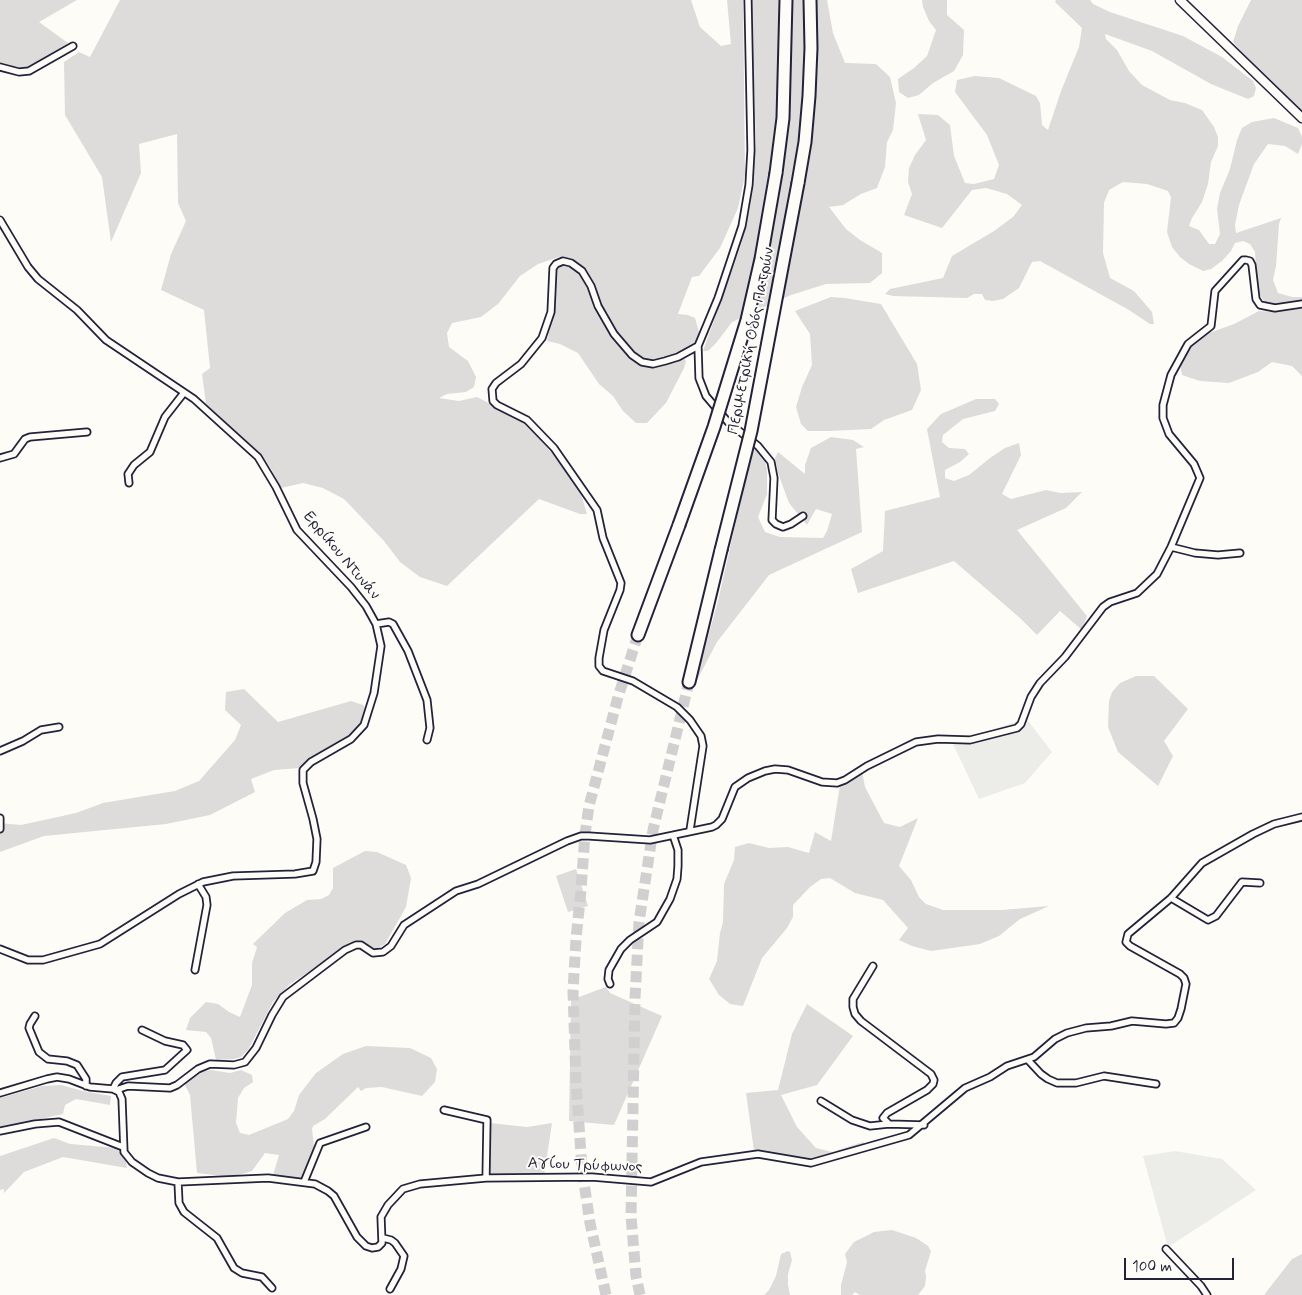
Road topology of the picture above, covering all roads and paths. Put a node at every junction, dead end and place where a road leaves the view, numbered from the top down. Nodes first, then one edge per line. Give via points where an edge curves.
1 (748, 0) edge
2 (786, 0) edge
3 (810, 0) edge
4 (1180, 0) edge
5 (73, 46) dead end
6 (0, 67) edge
7 (1302, 118) edge
8 (0, 220) edge
9 (1302, 304) edge
10 (698, 346) junction
11 (183, 394) junction
12 (87, 432) dead end
13 (0, 458) edge
14 (129, 483) dead end
15 (803, 516) dead end
16 (1171, 547) junction
17 (1240, 553) dead end
18 (376, 624) junction
19 (638, 635) tunnel mouth
20 (688, 682) tunnel mouth
21 (59, 728) dead end
22 (427, 740) dead end
23 (0, 751) edge
24 (1302, 816) edge
25 (0, 818) edge
26 (0, 830) edge
27 (690, 830) junction
28 (673, 835) junction
29 (1260, 883) dead end
30 (198, 884) junction
31 (1171, 898) junction
32 (0, 949) edge
33 (873, 966) dead end
34 (195, 970) dead end
35 (610, 984) dead end
36 (35, 1016) dead end
37 (142, 1030) dead end
38 (1028, 1060) junction
39 (1156, 1084) dead end
40 (86, 1086) junction
41 (115, 1090) junction
42 (0, 1093) edge
43 (821, 1101) dead end
44 (444, 1110) dead end
45 (889, 1124) junction
46 (924, 1125) junction
47 (366, 1127) dead end
48 (0, 1131) edge
49 (122, 1146) junction
50 (486, 1178) junction
51 (178, 1182) junction
52 (304, 1182) junction
53 (383, 1238) junction
54 (1166, 1249) dead end
55 (272, 1288) dead end
56 (390, 1289) dead end
57 (1207, 1295) edge

1 - 10 street via 749,184 742,226
2 - 19 highway, Περιμετρική Οδός Πατρών, bridge via 783,118 761,259 747,320 714,427
3 - 20 highway, Περιμετρική Οδός Πατρών, bridge via 809,96 798,183 751,431
4 - 7 street
5 - 6 street via 29,71
8 - 11 street, Ερρίκου Ντυνάν via 38,280 77,310 106,340
9 - 16 street via 1275,308 1260,305 1256,299 1252,265 1246,260 1242,260 1215,291 1211,326 1188,344 1171,375 1163,405 1163,418 1170,434 1194,464 1200,478
10 - 15 street via 699,378 706,396 728,422 758,446 771,462 774,478 772,520 783,527
10 - 27 street via 665,361 642,362 614,334 582,271 563,261 553,268 551,312 542,338 521,364 492,389 493,401 497,405 527,420 554,448 597,510 603,538 621,582 604,630 599,666 603,671 633,681 677,707 701,736 703,746
11 - 14 street via 165,417 150,452 128,474
11 - 18 street, Ερρίκου Ντυνάν via 194,399 258,457 296,530 351,587
12 - 13 street via 30,436 14,454
16 - 17 street via 1195,553
16 - 27 street via 1157,574 1137,593 1110,602 1099,611 1065,657 1040,683 1017,728 970,740 938,739 910,743 837,783 822,782 788,770 765,771 733,789 724,816 716,825
18 - 22 street via 393,624 408,651 427,700 430,728
18 - 30 street, Ερρίκου Ντυνάν via 381,651 366,721 359,732 303,770 303,783 317,839 314,870 295,874 233,876
21 - 23 street via 41,730
24 - 31 street, Αγίου Τρύφωνος via 1274,824 1206,860
25 - 26 street
27 - 28 street
28 - 35 street via 678,860 672,894 657,922 621,949 609,970
28 - 41 street via 645,840 602,836 575,838 456,892 404,926 383,952 373,953 361,945 350,947 288,992 245,1062 210,1064 170,1088 128,1086
29 - 31 street via 1242,882 1216,916 1208,920
30 - 32 street, Ερρίκου Ντυνάν via 107,940 88,948 36,961
30 - 34 street via 207,905
31 - 38 street, Αγίου Τρύφωνος via 1131,930 1126,940 1133,948 1184,978 1177,1020 1169,1024 1132,1021 1076,1030 1058,1037
33 - 45 street via 854,996 855,1014 934,1078 927,1090 887,1113 883,1118
36 - 40 street via 30,1028 39,1052 48,1059 77,1065 86,1079
37 - 41 street via 164,1041 183,1045 186,1050 165,1070 122,1077
38 - 39 street via 1048,1080 1058,1083 1076,1083 1104,1076
38 - 46 street, Αγίου Τρύφωνος via 1007,1066 965,1088
40 - 41 street
40 - 42 street via 57,1077
41 - 49 street via 122,1099
43 - 45 street via 852,1120 870,1126
44 - 50 street via 487,1120
45 - 46 street
46 - 50 street, Αγίου Τρύφωνος via 909,1136 811,1163 758,1154 701,1162 651,1182 592,1177
47 - 52 street via 320,1143
48 - 49 street via 59,1122
49 - 51 street via 126,1156 145,1171 158,1178
50 - 53 street, Αγίου Τρύφωνος via 431,1182 403,1189 382,1214
51 - 52 street via 268,1178
51 - 55 street via 178,1202 182,1209 217,1238 236,1270 260,1276
52 - 53 street via 318,1185 331,1194 364,1244 377,1248
53 - 56 street via 395,1243 404,1256
54 - 57 street

